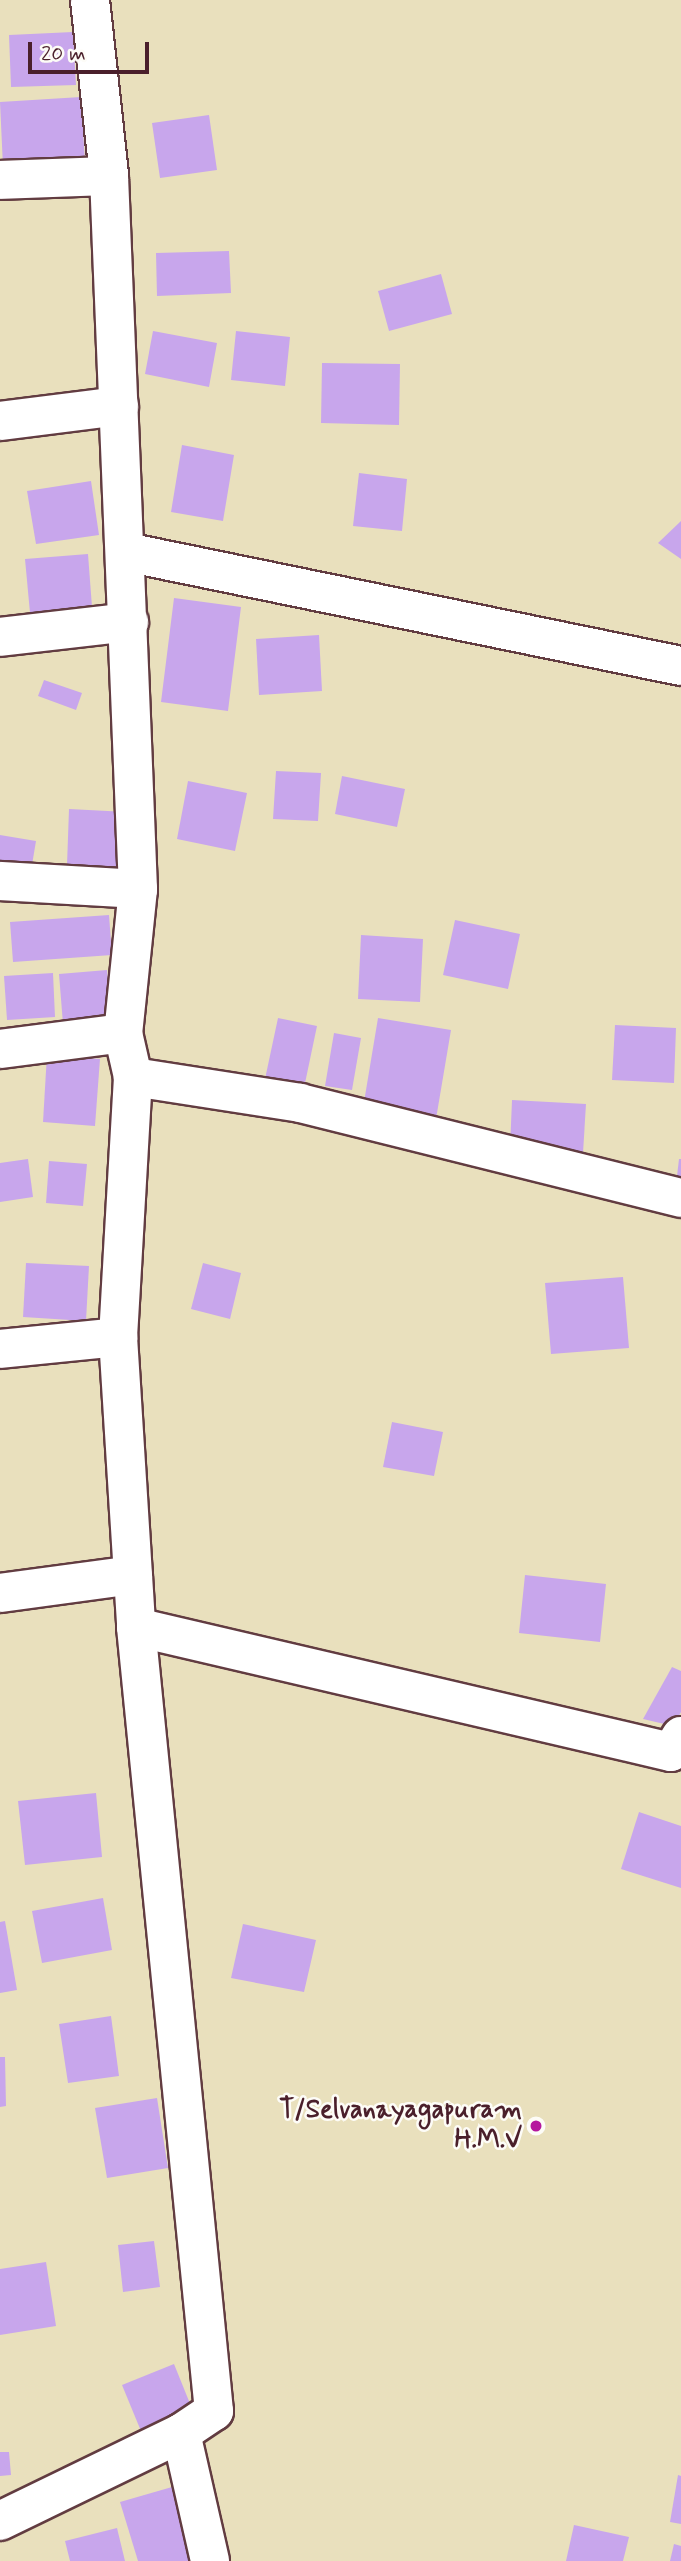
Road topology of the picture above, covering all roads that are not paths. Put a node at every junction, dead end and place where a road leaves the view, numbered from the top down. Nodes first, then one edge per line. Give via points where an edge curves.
1 (90, 0) edge
2 (109, 176) junction
3 (0, 180) edge
4 (119, 406) junction
5 (0, 421) edge
6 (126, 552) junction
7 (129, 622) junction
8 (0, 637) edge
9 (681, 666) edge
10 (0, 881) edge
11 (138, 889) junction
12 (123, 1033) junction
13 (0, 1049) edge
14 (133, 1077) junction
15 (681, 1198) edge
16 (118, 1337) junction
17 (0, 1349) edge
18 (133, 1575) junction
19 (0, 1593) edge
20 (136, 1627) junction
21 (681, 1736) edge
22 (181, 2434) junction
23 (0, 2521) edge
24 (210, 2561) edge

1 - 2 street
2 - 3 street
2 - 4 street
4 - 5 street
4 - 6 street
6 - 7 street
6 - 9 street
7 - 8 street
7 - 11 street
10 - 11 street
11 - 12 street
12 - 13 street
12 - 14 street
14 - 15 street via 300,1103
14 - 16 street
16 - 17 street
16 - 18 street
18 - 19 street
18 - 20 street
20 - 21 street via 671,1752
20 - 22 street via 214,2411
22 - 23 street
22 - 24 street

